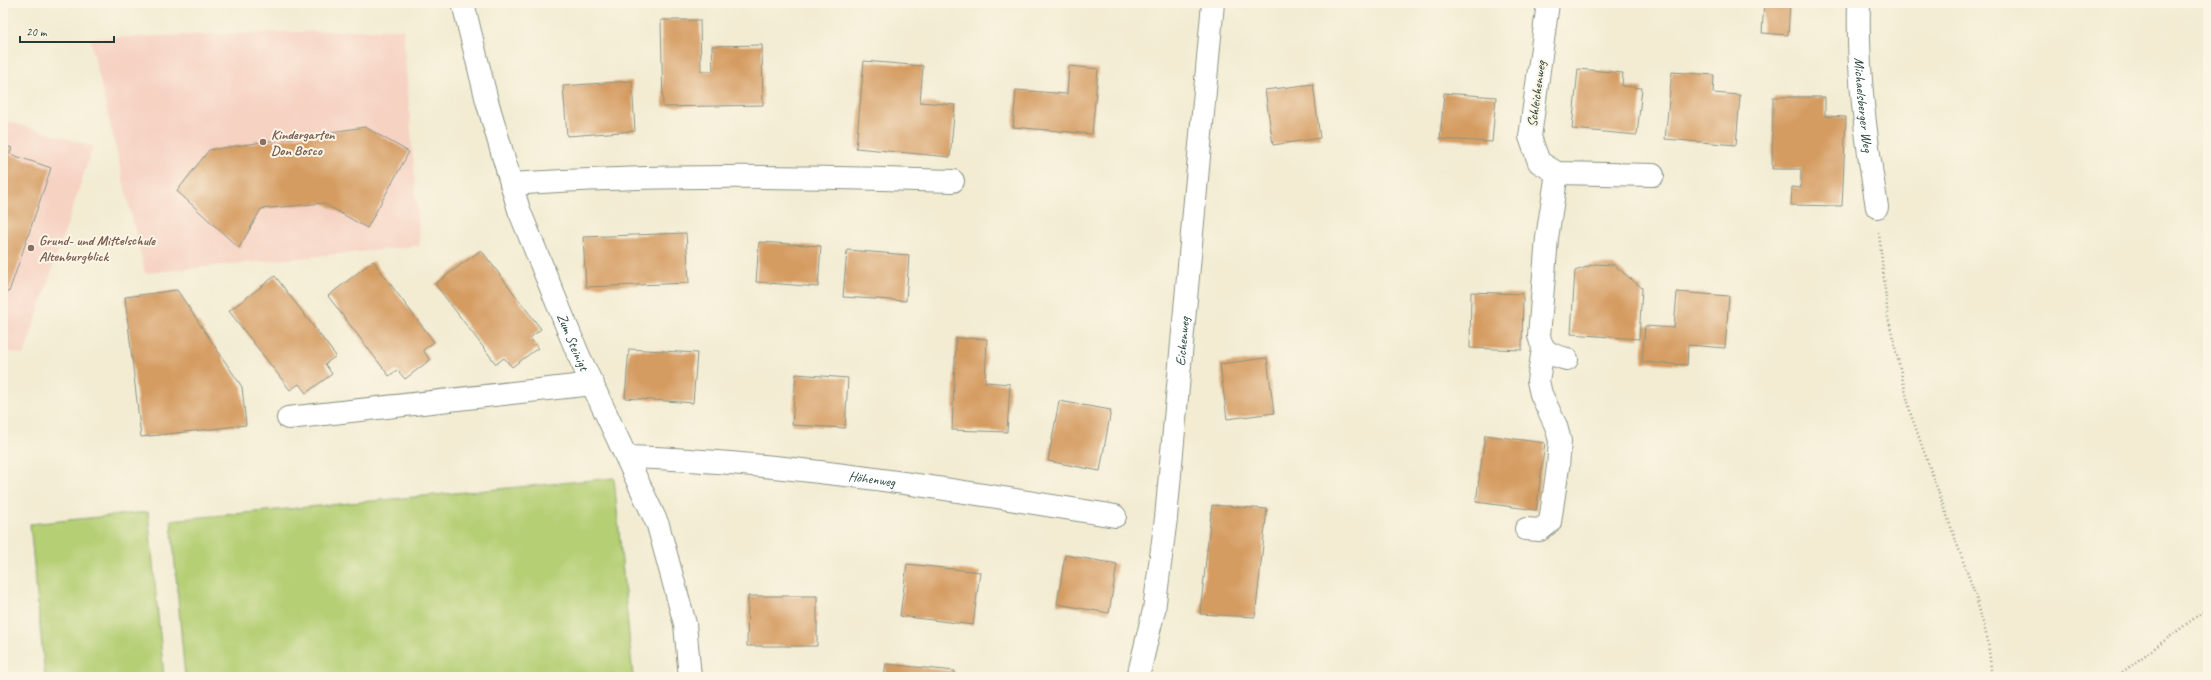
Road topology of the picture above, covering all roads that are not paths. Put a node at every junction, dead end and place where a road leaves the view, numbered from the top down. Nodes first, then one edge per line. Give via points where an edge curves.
1 (463, 3) edge
2 (1213, 3) edge
3 (1548, 3) edge
4 (1859, 3) edge
5 (1557, 173) junction
6 (1653, 175) dead end
7 (953, 181) dead end
8 (511, 184) junction
9 (1877, 207) road end
10 (1544, 349) junction
11 (1567, 359) dead end
12 (593, 384) junction
13 (288, 418) dead end
14 (627, 457) junction
15 (1115, 516) dead end
16 (1526, 529) dead end
17 (690, 677) edge
18 (1138, 677) edge

1 - 8 street, Zum Steinigt
2 - 18 street, Eichenweg via 1166,518 1154,610
3 - 5 street, Schleichenweg via 1530,137 1539,162
4 - 9 street, Michaelsberger Weg via 1858,37 1864,133
5 - 6 street
5 - 10 street via 1547,238 1539,327
7 - 8 street via 797,175 600,178
8 - 12 street, Zum Steinigt via 522,217
10 - 11 street via 1549,354
10 - 16 street via 1538,381 1558,432 1558,467 1550,522 1540,530
12 - 13 street
12 - 14 street, Zum Steinigt
14 - 15 street, Höhenweg via 692,459 835,472
14 - 17 street, Zum Steinigt via 660,532 685,624

